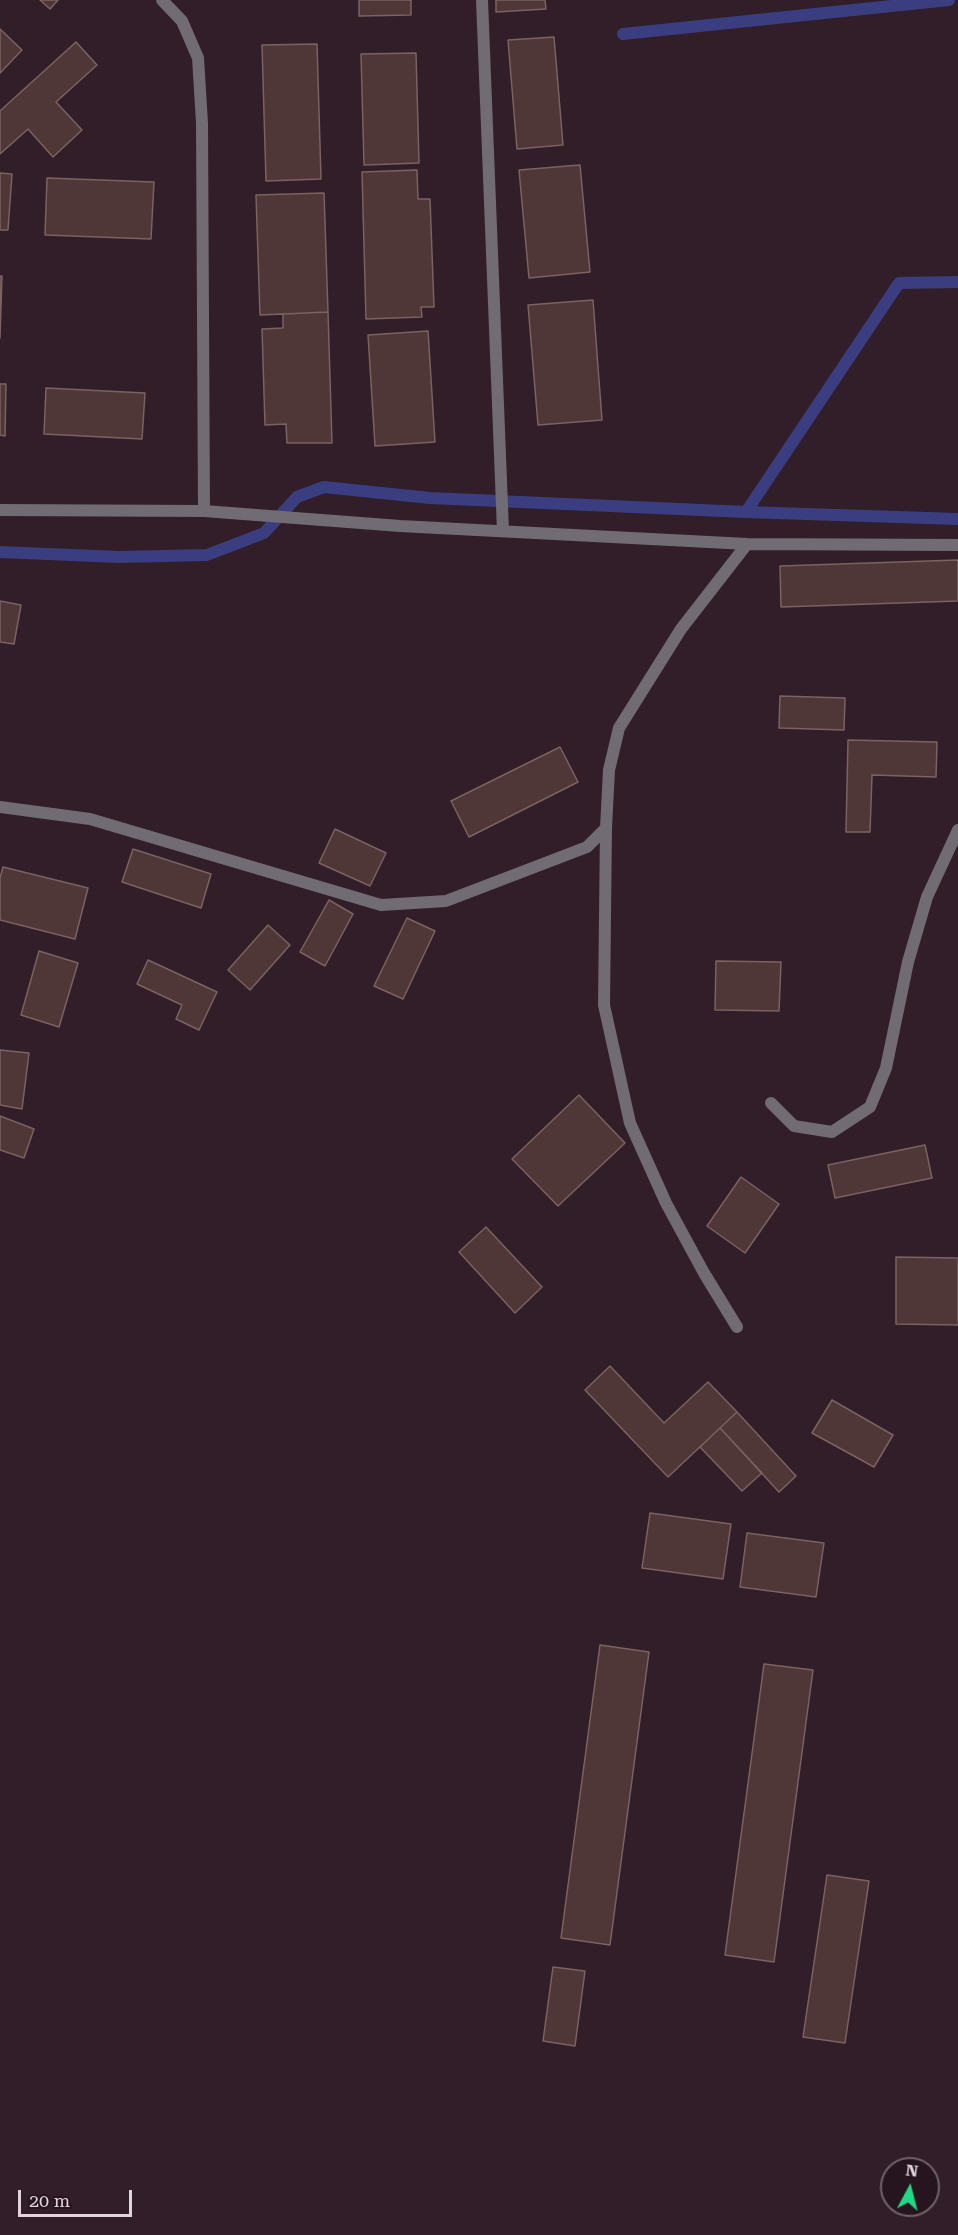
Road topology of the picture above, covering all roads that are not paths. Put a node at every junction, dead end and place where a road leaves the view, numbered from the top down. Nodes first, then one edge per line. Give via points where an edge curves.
1 (162, 0) edge
2 (482, 0) edge
3 (0, 510) edge
4 (204, 511) junction
5 (503, 531) junction
6 (747, 544) junction
7 (958, 546) edge
8 (0, 807) edge
9 (606, 828) junction
10 (958, 830) edge
11 (771, 1103) dead end
12 (737, 1327) dead end

1 - 4 street via 182,21 198,58
2 - 5 street
3 - 4 street
4 - 5 street
5 - 6 street
6 - 7 street
6 - 9 street via 681,629 619,728 609,770
8 - 9 street via 90,819 381,905 446,901 587,847
9 - 12 street via 604,1005 630,1123 666,1203
10 - 11 street via 927,897 908,962 886,1068 870,1107 832,1132 794,1126

